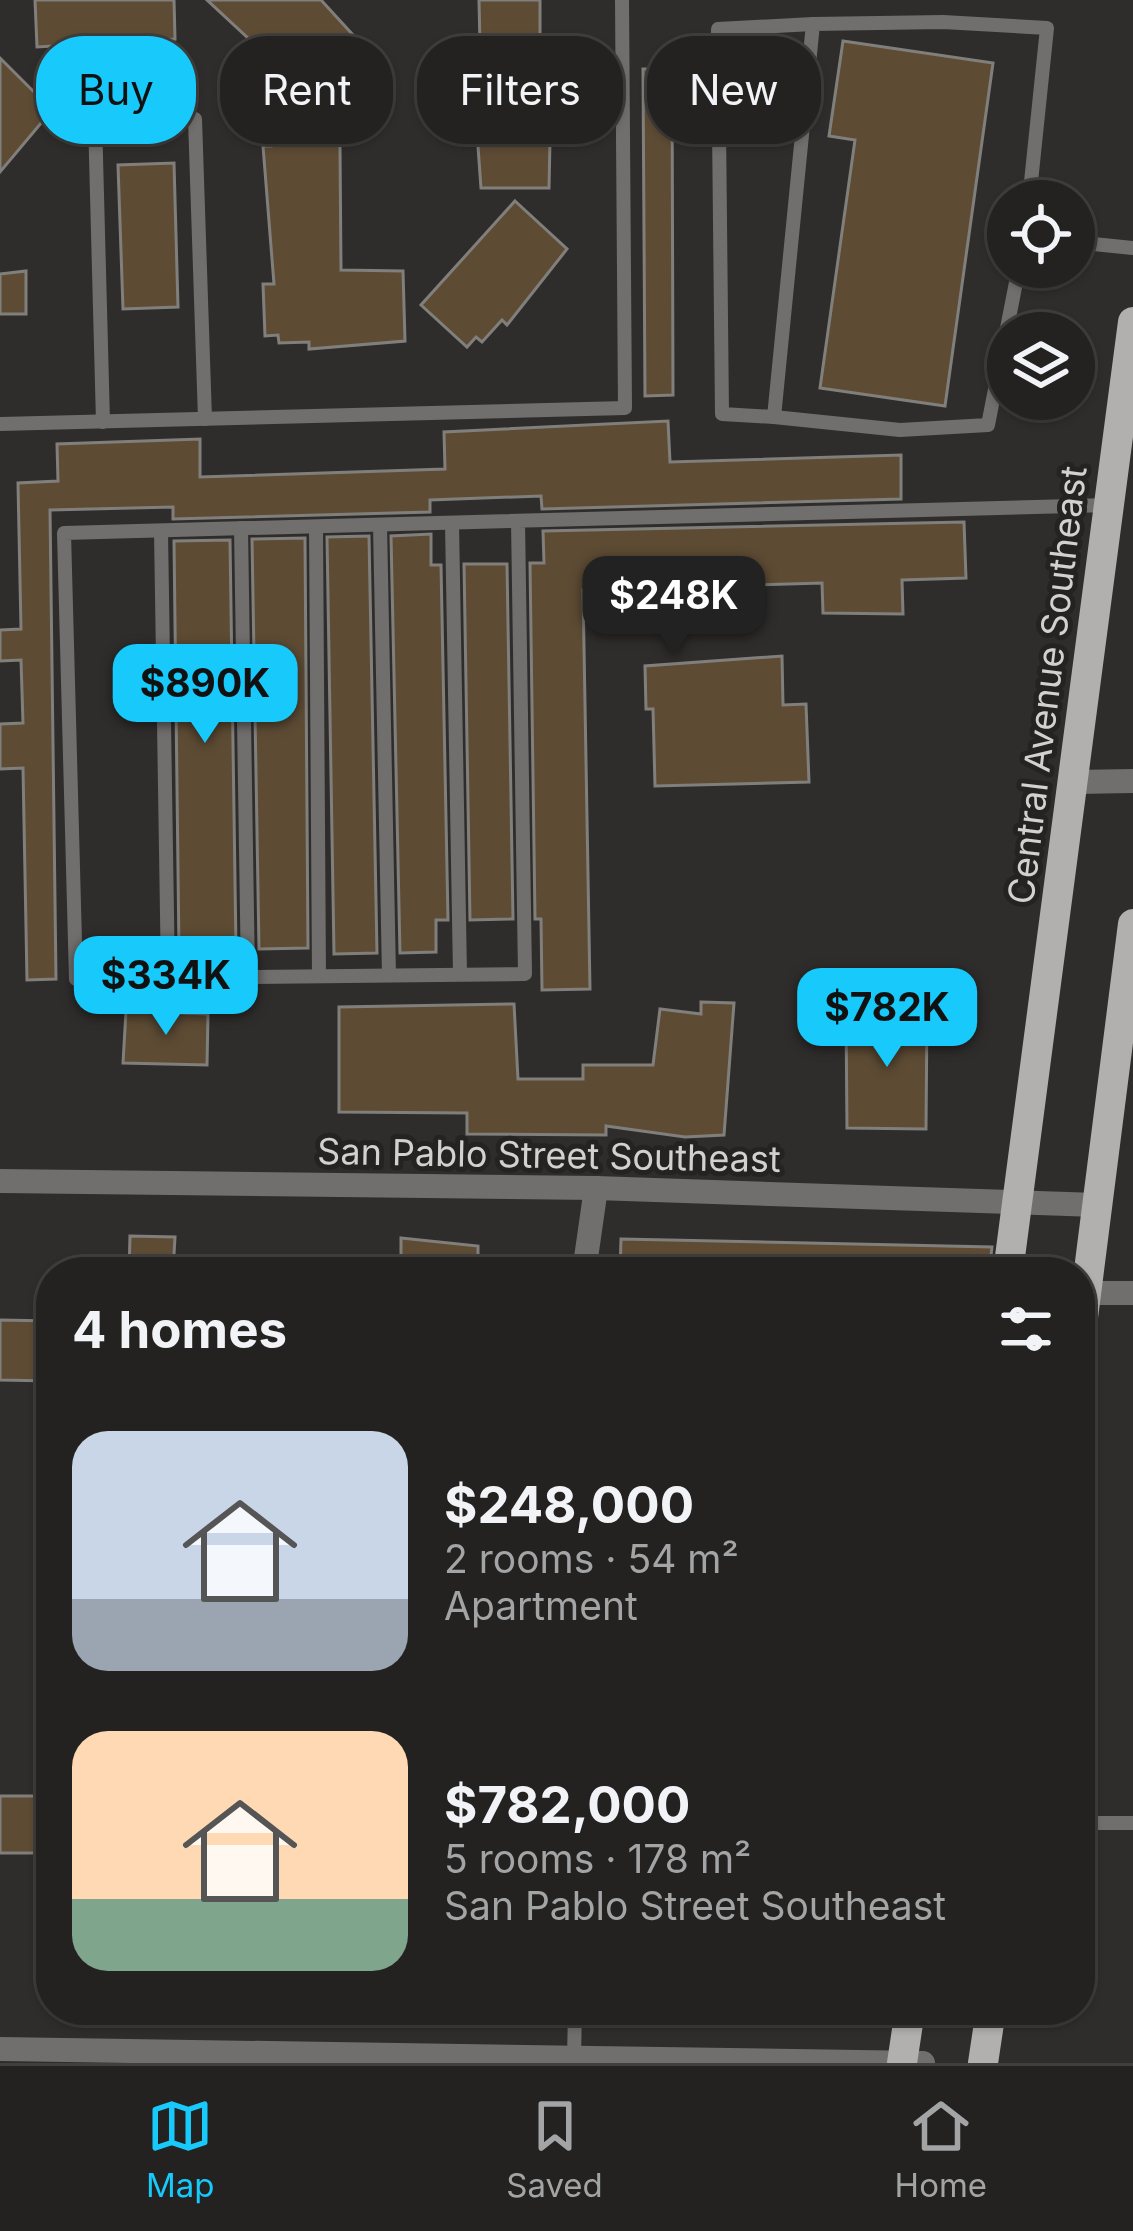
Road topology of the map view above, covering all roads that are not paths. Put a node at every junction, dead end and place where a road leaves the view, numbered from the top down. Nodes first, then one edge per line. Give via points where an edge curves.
1 (622, 0) edge
2 (813, 24) junction
3 (1031, 180) edge
4 (1095, 244) edge
5 (1133, 248) edge
6 (1015, 288) edge
7 (1133, 322) edge
8 (774, 416) junction
9 (205, 419) junction
10 (103, 422) junction
11 (0, 424) edge
12 (1110, 505) junction
13 (518, 521) junction
14 (452, 523) junction
15 (380, 525) junction
16 (316, 527) junction
17 (242, 528) junction
18 (160, 531) junction
19 (1076, 782) junction
20 (1133, 782) edge
21 (1133, 925) edge
22 (460, 974) junction
23 (389, 975) junction
24 (320, 976) junction
25 (248, 977) junction
26 (168, 978) junction
27 (1128, 997) edge
28 (0, 1181) edge
29 (596, 1189) junction
30 (1016, 1204) junction
31 (1096, 1204) junction
32 (586, 1257) edge
33 (1010, 1257) edge
34 (1088, 1257) edge
35 (1095, 1293) edge
36 (1133, 1293) edge
37 (1095, 1823) edge
38 (1133, 1823) edge
39 (575, 2025) edge
40 (908, 2025) edge
41 (989, 2025) edge
42 (0, 2050) edge
43 (574, 2058) junction
44 (608, 2061) edge
45 (902, 2063) edge
46 (923, 2063) edge
47 (983, 2063) edge

1 - 9 lane via 625,408
2 - 3 lane via 1047,28
2 - 8 lane
2 - 8 lane via 718,29 722,414
4 - 5 lane
6 - 8 lane via 988,425 900,430
7 - 12 main road, Central Avenue Southeast
9 - 10 lane
9 - 10 lane via 195,118 95,119
10 - 11 lane
12 - 13 lane
12 - 19 main road, Central Avenue Southeast
13 - 14 lane
13 - 22 lane via 525,974
14 - 15 lane
14 - 22 lane
15 - 16 lane
15 - 23 lane
16 - 17 lane
16 - 24 lane
17 - 18 lane
17 - 25 lane
18 - 26 lane
18 - 26 lane via 64,533 76,979
19 - 20 street
19 - 30 main road, Central Avenue Southeast
21 - 27 main road
22 - 23 lane
23 - 24 lane
24 - 25 lane
25 - 26 lane
27 - 31 main road
28 - 29 street, San Pablo Street Southeast
29 - 30 street, San Pablo Street Southeast
29 - 32 street
30 - 31 street, San Pablo Street Southeast
30 - 33 main road, Central Avenue Southeast
31 - 34 main road
35 - 36 street
37 - 38 lane
39 - 43 lane
40 - 45 main road
41 - 47 main road
42 - 43 street
43 - 44 street
44 - 45 street
45 - 46 street

